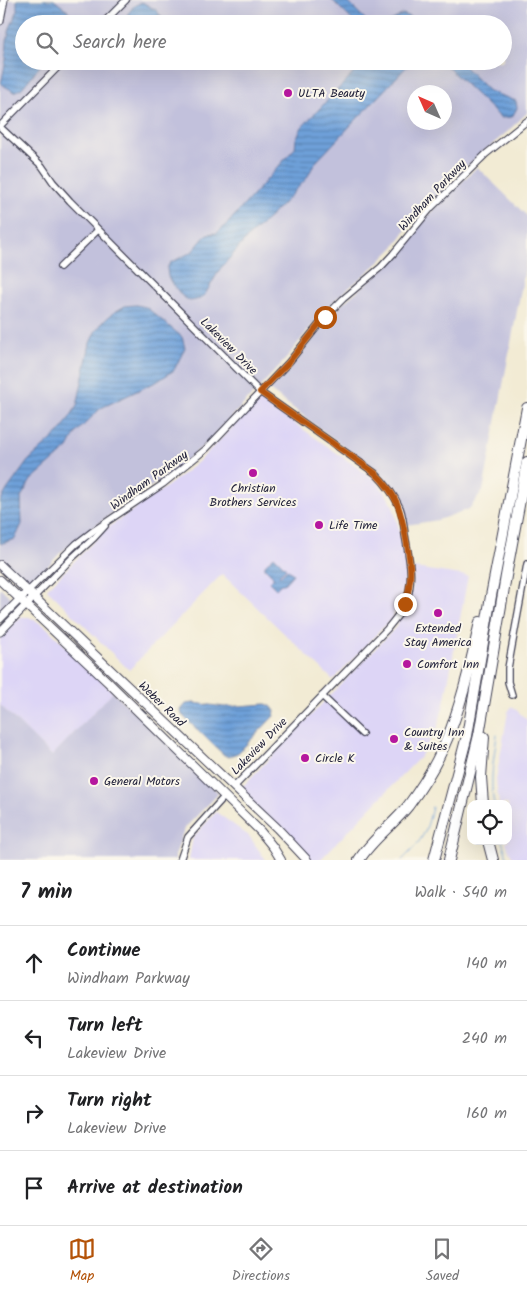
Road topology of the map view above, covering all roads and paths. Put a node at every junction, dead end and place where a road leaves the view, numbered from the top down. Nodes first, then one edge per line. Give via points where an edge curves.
1 (4, 0) edge
2 (126, 0) edge
3 (111, 15) edge
4 (0, 22) edge
5 (55, 70) edge
6 (527, 121) edge
7 (0, 126) edge
8 (98, 230) junction
9 (60, 267) dead end
10 (260, 392) junction
11 (527, 408) edge
12 (527, 462) edge
13 (108, 522) junction
14 (527, 564) edge
15 (0, 565) edge
16 (506, 576) junction
17 (0, 580) edge
18 (28, 591) junction
19 (491, 596) junction
20 (34, 597) junction
21 (20, 599) junction
22 (26, 605) junction
23 (0, 619) edge
24 (0, 632) edge
25 (512, 695) dead end
26 (322, 696) junction
27 (362, 734) dead end
28 (234, 787) junction
29 (224, 797) junction
30 (483, 800) edge
31 (489, 845) edge
32 (358, 858) edge
33 (180, 860) edge
34 (281, 860) edge
35 (307, 860) edge
36 (434, 860) edge
37 (450, 860) edge
38 (493, 860) edge

1 - 4 street
2 - 3 street
5 - 7 street
6 - 10 street, Windham Parkway via 431,208 381,267 325,317
7 - 8 street, Lakeview Drive via 42,166 63,194
8 - 9 street
8 - 10 street, Lakeview Drive
10 - 13 street, Windham Parkway via 206,449
10 - 26 street, Lakeview Drive via 375,473 393,495 402,516 411,573 405,604 387,629
11 - 19 highway
12 - 16 highway
13 - 18 street, Windham Parkway via 72,548
13 - 20 street
14 - 25 street via 508,668
15 - 18 main road, Weber Road
16 - 30 highway via 486,712 481,777
16 - 37 highway via 479,735
17 - 21 main road, Weber Road
18 - 20 main road, Weber Road
18 - 21 street
19 - 32 highway via 482,615 465,687 434,764 407,807
19 - 36 highway via 467,736
20 - 22 street
20 - 28 main road, Weber Road
21 - 22 main road, Weber Road
21 - 23 street
22 - 24 street
22 - 29 main road, Weber Road
26 - 27 street
26 - 28 street, Lakeview Drive
28 - 35 main road, Weber Road
29 - 33 street via 188,837
29 - 34 main road, Weber Road via 260,831
31 - 38 highway

